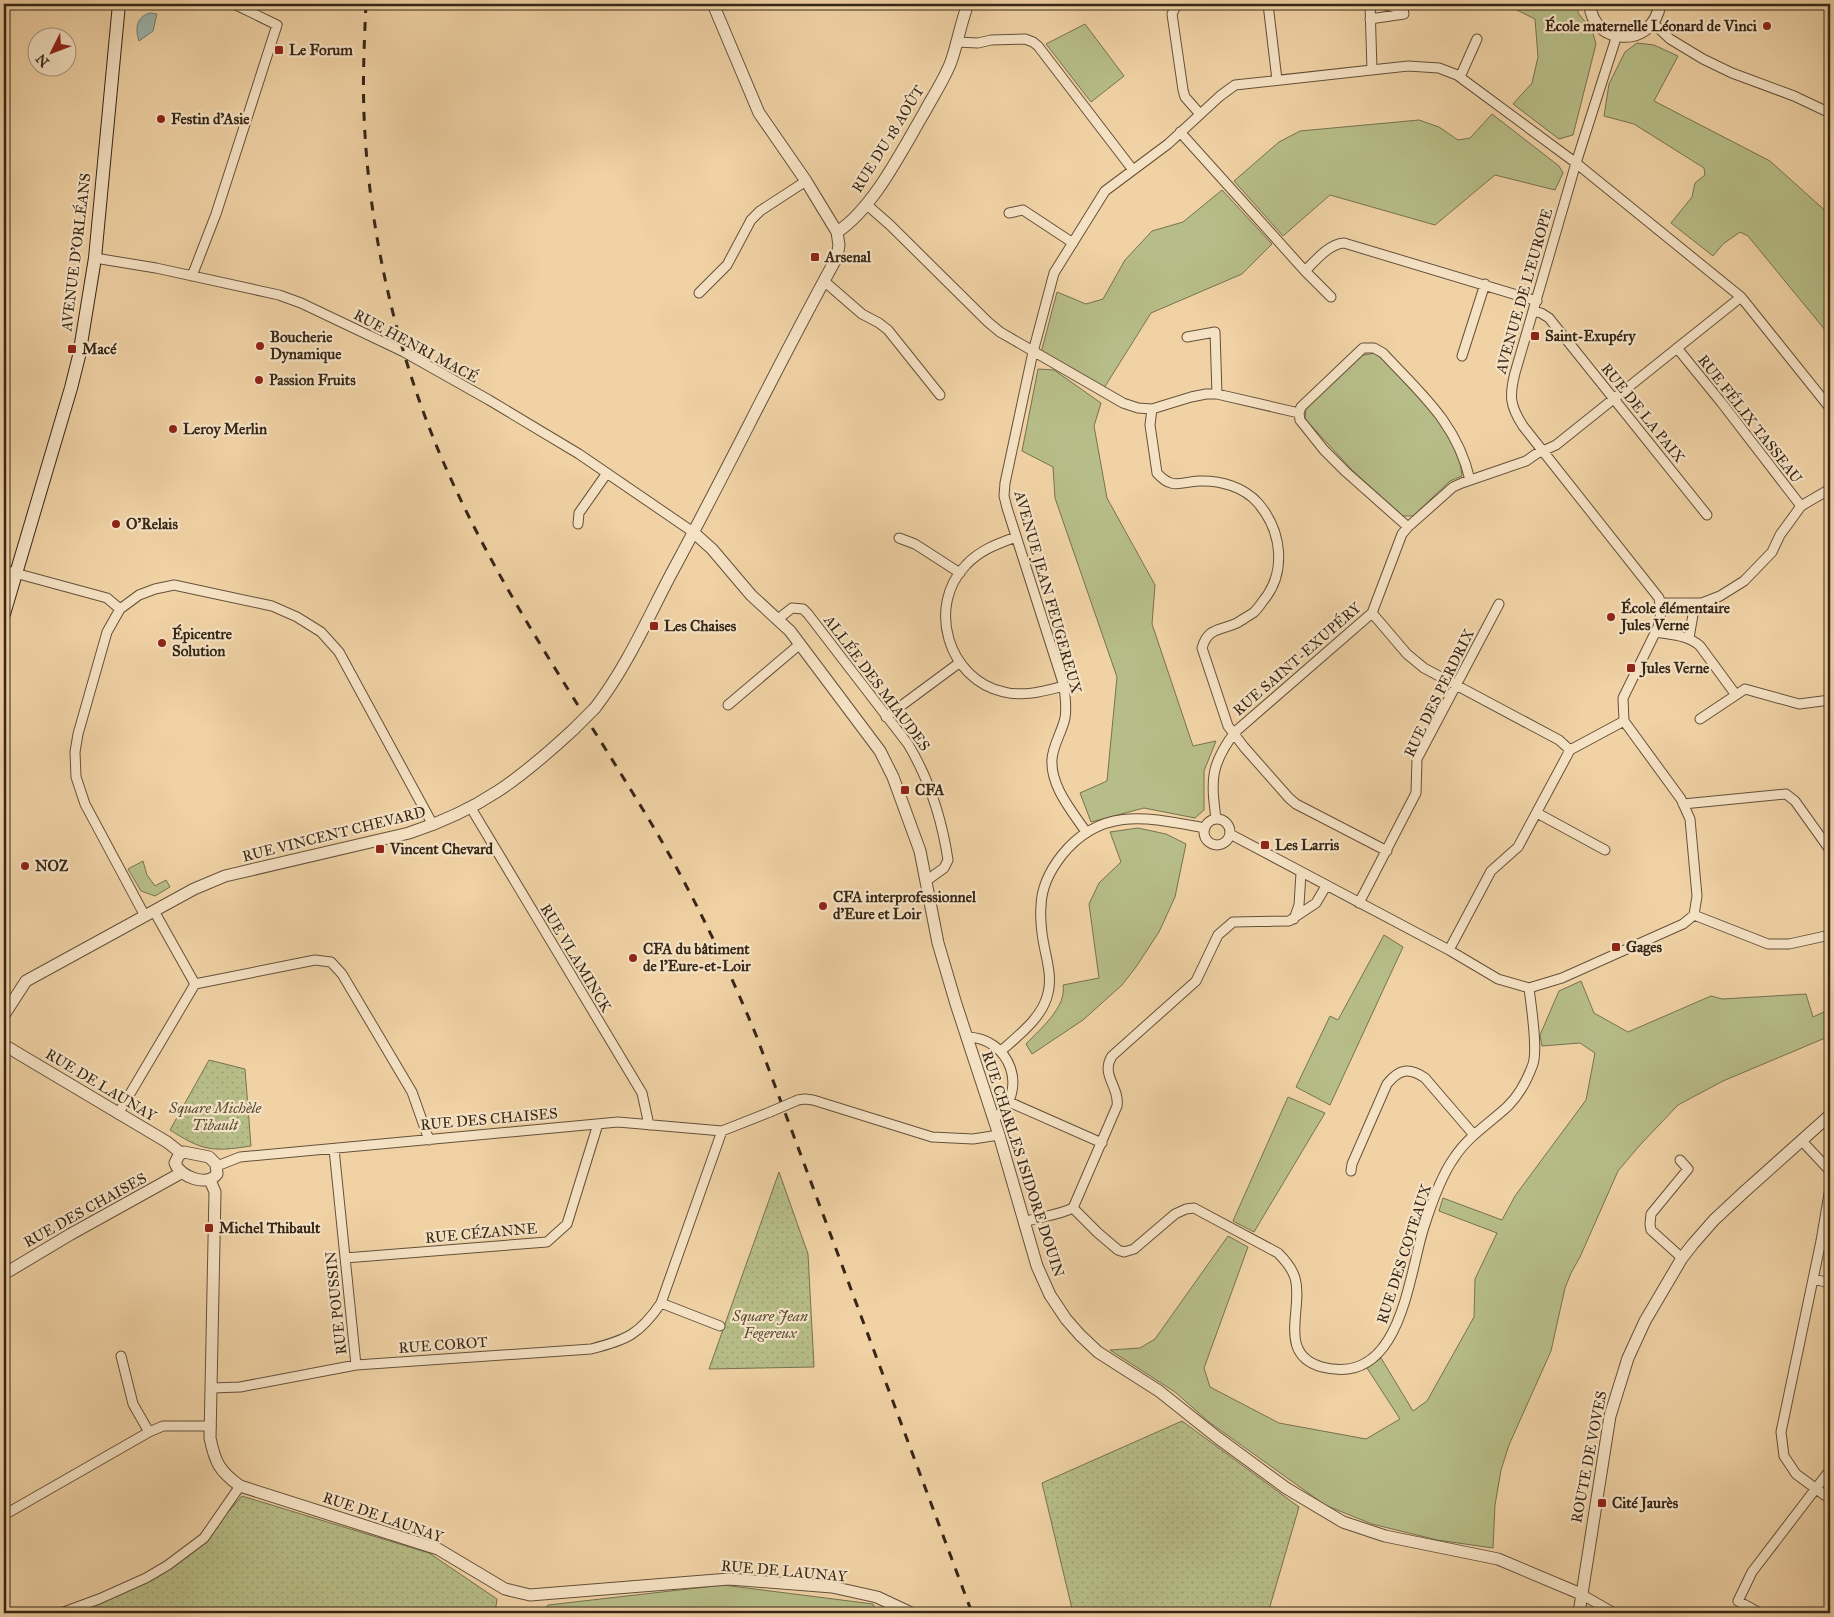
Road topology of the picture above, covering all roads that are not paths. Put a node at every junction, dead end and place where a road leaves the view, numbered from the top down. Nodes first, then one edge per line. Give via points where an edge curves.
1 (119, 4) edge
2 (234, 4) edge
3 (713, 4) edge
4 (968, 4) edge
5 (1177, 4) edge
6 (1268, 4) edge
7 (1370, 4) edge
8 (1382, 4) edge
9 (1590, 4) edge
10 (1660, 4) edge
11 (1370, 19) junction
12 (1653, 23) junction
13 (1617, 35) junction
14 (1478, 39) dead end
15 (956, 42) junction
16 (1372, 70) junction
17 (1460, 77) junction
18 (1277, 80) junction
19 (1200, 114) junction
20 (1830, 114) edge
21 (1180, 132) junction
22 (1576, 163) junction
23 (1133, 170) junction
24 (806, 181) junction
25 (866, 204) junction
26 (1009, 213) dead end
27 (837, 232) junction
28 (1073, 243) junction
29 (94, 258) junction
30 (1305, 271) junction
31 (192, 276) junction
32 (824, 281) junction
33 (1485, 284) junction
34 (699, 293) dead end
35 (1331, 297) dead end
36 (1741, 297) junction
37 (1536, 301) junction
38 (1534, 311) junction
39 (1187, 337) dead end
40 (1677, 348) junction
41 (1033, 352) junction
42 (1462, 356) dead end
43 (1217, 394) junction
44 (940, 395) dead end
45 (1614, 399) junction
46 (1830, 408) edge
47 (1152, 409) junction
48 (1299, 414) junction
49 (1543, 451) junction
50 (607, 473) junction
51 (1470, 480) junction
52 (1830, 489) edge
53 (1800, 506) junction
54 (1707, 515) dead end
55 (574, 522) dead end
56 (1408, 527) junction
57 (694, 532) junction
58 (899, 538) dead end
59 (1016, 538) junction
60 (9, 572) edge
61 (960, 573) junction
62 (1660, 603) junction
63 (1695, 603) junction
64 (1499, 604) dead end
65 (120, 609) junction
66 (1372, 613) junction
67 (4, 614) edge
68 (778, 619) junction
69 (1656, 632) junction
70 (1689, 638) junction
71 (800, 644) junction
72 (959, 663) junction
73 (1064, 686) junction
74 (1456, 686) junction
75 (1736, 695) junction
76 (1830, 700) edge
77 (728, 706) dead end
78 (886, 716) junction
79 (1700, 719) dead end
80 (1624, 721) junction
81 (1234, 732) junction
82 (1570, 750) junction
83 (1684, 804) junction
84 (471, 808) junction
85 (1536, 813) junction
86 (1216, 819) junction
87 (433, 825) junction
88 (1205, 828) junction
89 (1086, 832) junction
90 (1230, 834) junction
91 (1605, 850) dead end
92 (1830, 850) edge
93 (1387, 851) junction
94 (1301, 873) junction
95 (926, 881) junction
96 (1326, 886) junction
97 (1359, 903) junction
98 (150, 913) junction
99 (1694, 915) junction
100 (1294, 918) junction
101 (1830, 935) edge
102 (1449, 950) junction
103 (195, 984) junction
104 (1529, 988) junction
105 (4, 1016) edge
106 (966, 1037) junction
107 (4, 1045) edge
108 (1001, 1051) junction
109 (1009, 1102) junction
110 (118, 1114) junction
111 (1830, 1115) edge
112 (994, 1119) junction
113 (598, 1124) junction
114 (649, 1125) junction
115 (722, 1131) junction
116 (999, 1135) junction
117 (1474, 1135) junction
118 (429, 1140) junction
119 (1802, 1141) junction
120 (1102, 1143) junction
121 (334, 1149) junction
122 (181, 1154) junction
123 (1680, 1160) dead end
124 (216, 1166) junction
125 (1351, 1171) dead end
126 (1830, 1171) edge
127 (181, 1173) junction
128 (210, 1180) junction
129 (1830, 1188) edge
130 (1073, 1208) junction
131 (1024, 1222) junction
132 (345, 1258) junction
133 (1682, 1258) junction
134 (4, 1274) edge
135 (1813, 1280) junction
136 (1830, 1283) edge
137 (661, 1303) junction
138 (720, 1326) dead end
139 (122, 1356) dead end
140 (356, 1365) junction
141 (212, 1388) junction
142 (210, 1426) junction
143 (149, 1432) junction
144 (1830, 1470) edge
145 (240, 1486) junction
146 (1816, 1490) junction
147 (1830, 1499) edge
148 (4, 1515) edge
149 (1581, 1594) junction
150 (61, 1613) edge
151 (911, 1613) edge
152 (1579, 1613) edge
153 (1614, 1613) edge
154 (1760, 1613) edge

1 - 29 main road, AVENUE D'ORLÉANS
2 - 31 street via 277,25 216,214
3 - 24 street via 758,113
4 - 15 street, RUE DU 18 AOÛT
5 - 19 street via 1172,14 1182,90 1184,97
6 - 18 street
7 - 11 street
8 - 11 street via 1403,10 1404,14
9 - 13 street via 1598,24
10 - 12 street
11 - 16 street
12 - 13 street via 1633,36
12 - 20 street via 1670,39 1704,59
13 - 22 street, AVENUE DE L'EUROPE
14 - 17 street
15 - 23 street via 1025,39 1033,42
15 - 25 street, RUE DU 18 AOÛT via 952,59 936,92
16 - 17 street, AVENUE JEAN FEUGEREUX via 1422,65
16 - 18 street, AVENUE JEAN FEUGEREUX
17 - 22 street, AVENUE JEAN FEUGEREUX
18 - 19 street, AVENUE JEAN FEUGEREUX via 1235,85
19 - 21 street, AVENUE JEAN FEUGEREUX
21 - 23 street, AVENUE JEAN FEUGEREUX
21 - 30 street
22 - 36 street, AVENUE JEAN FEUGEREUX
22 - 37 street, AVENUE DE L'EUROPE
23 - 28 street, AVENUE JEAN FEUGEREUX via 1105,191
24 - 27 street
24 - 34 street via 751,220 727,266
25 - 27 street, RUE DU 18 AOÛT
25 - 41 street via 988,322
26 - 28 street via 1023,210
27 - 32 street via 837,257
28 - 41 street, AVENUE JEAN FEUGEREUX via 1051,281
29 - 31 street, RUE HENRI MACÉ
29 - 60 main road, AVENUE D'ORLÉANS via 71,388
30 - 33 street via 1330,248 1344,243
30 - 35 street
31 - 50 street, RUE HENRI MACÉ via 279,295 404,352
32 - 44 street via 862,314 888,330
32 - 57 street
33 - 37 street
33 - 42 street
36 - 40 street, RUE SAINT-EXUPÉRY
36 - 46 street, AVENUE JEAN FEUGEREUX
37 - 38 street, AVENUE DE L'EUROPE
38 - 45 street, RUE DE LA PAIX via 1549,318
38 - 49 street, AVENUE DE L'EUROPE via 1511,397 1516,416
39 - 43 street via 1215,332
40 - 45 street, RUE SAINT-EXUPÉRY
40 - 53 street, RUE FÉLIX TASSEAU
41 - 47 street via 1123,404
41 - 59 street, AVENUE JEAN FEUGEREUX via 1005,483 1004,496
43 - 47 street via 1191,397
43 - 48 street
45 - 49 street, RUE SAINT-EXUPÉRY via 1556,445
45 - 54 street, RUE DE LA PAIX
47 - 81 street via 1150,425 1157,474 1176,485 1222,482 1240,489 1257,502 1278,538 1280,555 1270,593 1255,611 1236,624 1213,631 1205,638 1202,648 1228,726
48 - 51 street via 1300,407 1363,348 1374,348 1383,353 1444,419 1466,462
48 - 56 street via 1300,420 1324,450
49 - 51 street, RUE SAINT-EXUPÉRY via 1526,462
49 - 62 street, AVENUE DE L'EUROPE via 1656,592
50 - 55 street
50 - 57 street, RUE HENRI MACÉ
51 - 56 street, RUE SAINT-EXUPÉRY via 1454,487
52 - 53 street
53 - 63 street via 1772,552 1744,581 1720,596
56 - 66 street, RUE SAINT-EXUPÉRY via 1402,534
57 - 68 street, RUE CHARLES ISIDORE DOUIN via 751,596
57 - 84 street, RUE VINCENT CHEVARD, bridge via 624,662 595,708 538,763
58 - 61 street via 915,544
59 - 61 street via 976,555
59 - 73 street, AVENUE JEAN FEUGEREUX
60 - 65 street via 106,598
60 - 67 main road, AVENUE D'ORLÉANS
61 - 72 street via 950,590 945,620 947,636
62 - 63 street
62 - 69 street
63 - 70 street
64 - 74 street, RUE DES PERDRIX
65 - 87 street via 139,595 174,586 272,606 321,632 339,652
65 - 98 street via 108,632 78,734 76,777 85,804
66 - 74 street via 1412,660
66 - 81 street, RUE SAINT-EXUPÉRY
68 - 71 street, RUE CHARLES ISIDORE DOUIN
68 - 78 street, ALLÉE DES MIAUDES via 792,608 803,609
69 - 70 street
69 - 80 street via 1623,698
70 - 75 street via 1700,646
71 - 77 street
71 - 95 street, RUE CHARLES ISIDORE DOUIN via 889,767 920,851
72 - 73 street via 994,690 1022,694
72 - 78 street
73 - 89 street, AVENUE JEAN FEUGEREUX via 1065,718 1052,757 1052,768 1056,784
74 - 82 street via 1558,740
74 - 93 street, RUE DES PERDRIX via 1418,759 1416,794
75 - 76 street via 1745,689 1799,704
75 - 79 street
78 - 95 street, ALLÉE DES MIAUDES via 918,762 932,794 946,851 948,860 944,868
80 - 82 street
80 - 83 street
81 - 86 street, RUE SAINT-EXUPÉRY via 1222,749 1213,771
81 - 93 street via 1288,798
82 - 85 street
83 - 92 street via 1786,794 1795,801
83 - 99 street via 1690,819 1697,896
84 - 87 street, RUE VINCENT CHEVARD
84 - 114 street, RUE VLAMINCK via 642,1094
85 - 91 street
85 - 102 street via 1518,847 1491,871
86 - 88 street
86 - 90 street via 1227,823
87 - 98 street, RUE VINCENT CHEVARD via 225,876
88 - 89 street via 1128,818 1106,822
88 - 90 street via 1207,840 1214,845 1226,842
89 - 108 street via 1056,862 1046,881 1041,904 1041,932 1048,992 1042,1009
90 - 94 street
93 - 97 street, RUE DES PERDRIX
94 - 96 street
94 - 100 street via 1299,905
95 - 106 street, RUE CHARLES ISIDORE DOUIN via 938,943
96 - 97 street
96 - 100 street via 1316,903
97 - 102 street
98 - 103 street
98 - 105 street, RUE VINCENT CHEVARD via 26,981
99 - 101 street via 1768,944 1789,944
99 - 104 street via 1683,924 1562,978
100 - 120 street via 1289,921 1233,922 1226,927 1218,935 1196,981 1112,1056 1108,1074 1118,1098
102 - 104 street via 1498,978
103 - 110 street
103 - 118 street via 315,960 331,962 342,974 412,1092
104 - 117 street, RUE DES COTEAUX via 1534,1062 1510,1104
106 - 108 street via 977,1037
106 - 112 street, RUE CHARLES ISIDORE DOUIN
107 - 110 street, RUE DE LAUNAY
108 - 109 street via 1013,1078
109 - 112 street
109 - 120 street
110 - 122 street, RUE DE LAUNAY
111 - 119 street, ROUTE DE VOVES
112 - 116 street, RUE CHARLES ISIDORE DOUIN
113 - 114 street, RUE DES CHAISES
113 - 118 street, RUE DES CHAISES
113 - 132 street, RUE CÉZANNE via 567,1224 547,1242
114 - 115 street, RUE DES CHAISES
115 - 116 street, RUE DES CHAISES, bridge via 805,1098 932,1137 973,1139
115 - 137 street, RUE COROT
116 - 131 street, RUE CHARLES ISIDORE DOUIN
117 - 125 street via 1425,1078 1416,1071 1404,1070 1387,1084
117 - 130 street, RUE DES COTEAUX via 1445,1173 1424,1226 1402,1312 1392,1335 1368,1362 1352,1369 1320,1366 1306,1358 1297,1346 1293,1330 1295,1278 1278,1253 1194,1208 1175,1214 1134,1249 1124,1252 1111,1245
118 - 121 street, RUE DES CHAISES
119 - 126 street
119 - 133 street, ROUTE DE VOVES via 1714,1220
120 - 130 street
121 - 124 street, RUE DES CHAISES via 240,1157
121 - 132 street, RUE POUSSIN
122 - 124 street via 190,1152 206,1156
122 - 127 street via 175,1163
123 - 133 street via 1688,1169 1651,1214 1650,1224 1651,1230
124 - 128 street via 218,1174
127 - 128 street via 198,1180
127 - 134 street, RUE DES CHAISES
128 - 141 street, RUE DE LAUNAY via 215,1192
129 - 135 street
130 - 131 street
131 - 149 street, RUE CHARLES ISIDORE DOUIN via 1037,1266 1050,1295 1080,1335 1098,1352 1159,1391 1286,1488 1343,1522 1385,1536 1498,1558
132 - 140 street, RUE POUSSIN
133 - 149 street, ROUTE DE VOVES via 1641,1328 1613,1403
135 - 136 street
135 - 146 street via 1781,1432 1784,1456 1796,1474
137 - 138 street
137 - 140 street, RUE COROT via 638,1331 619,1342 592,1349
139 - 143 street via 133,1404
140 - 141 street, RUE COROT via 240,1387
141 - 142 street, RUE DE LAUNAY
142 - 143 street via 163,1426
142 - 145 street, RUE DE LAUNAY via 215,1459 227,1477
143 - 148 street
144 - 146 street
145 - 150 street via 204,1538 168,1565 138,1582
145 - 151 street, RUE DE LAUNAY via 438,1549 505,1589 530,1595 729,1579 832,1587 877,1597
146 - 147 street
146 - 154 street via 1752,1572 1738,1601
149 - 152 street, ROUTE DE VOVES
149 - 153 street

